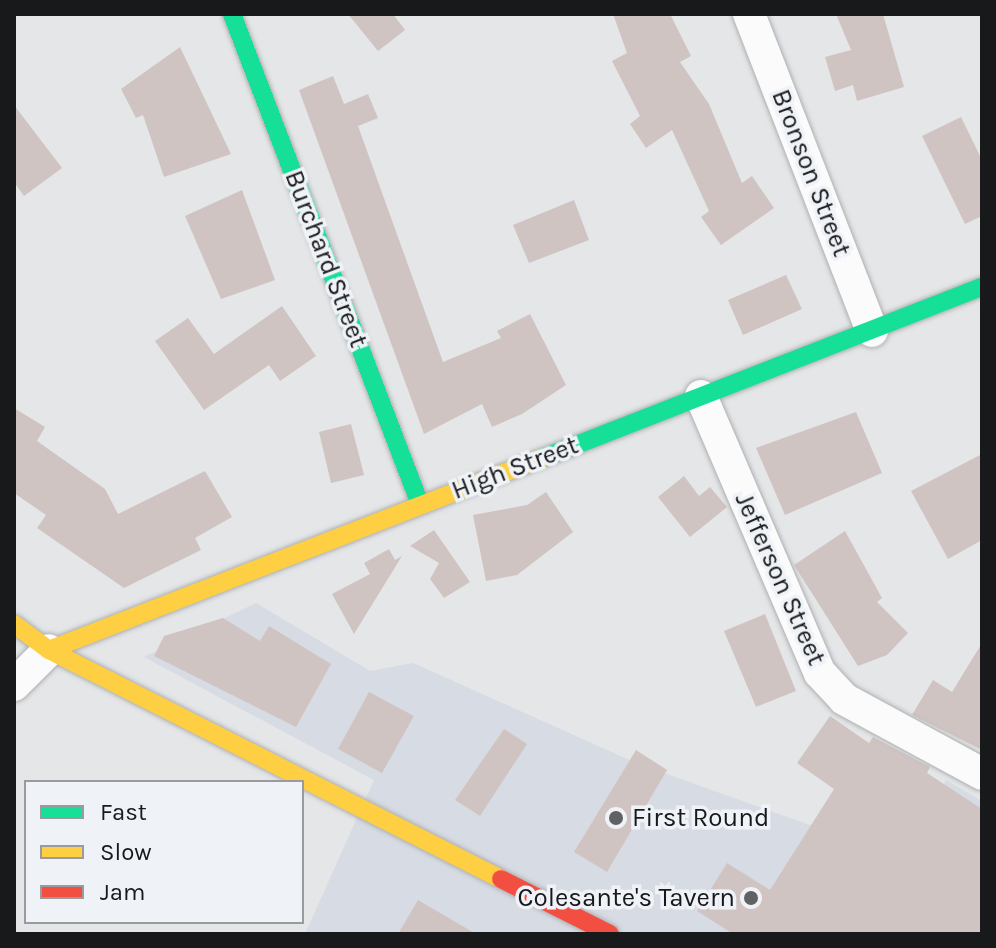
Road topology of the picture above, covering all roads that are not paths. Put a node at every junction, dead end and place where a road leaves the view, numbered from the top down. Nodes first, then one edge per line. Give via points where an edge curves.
1 (232, 14) edge
2 (749, 14) edge
3 (982, 287) edge
4 (872, 331) junction
5 (701, 396) junction
6 (420, 504) junction
7 (14, 624) edge
8 (49, 650) junction
9 (14, 685) edge
10 (982, 774) edge
11 (610, 934) edge

1 - 6 street, Burchard Street
2 - 4 street, Bronson Street
3 - 4 street, High Street
4 - 5 street, High Street
5 - 6 street, High Street
5 - 10 street, Jefferson Street via 820,673 844,699
6 - 8 street, High Street
7 - 8 street
8 - 9 street
8 - 11 street

